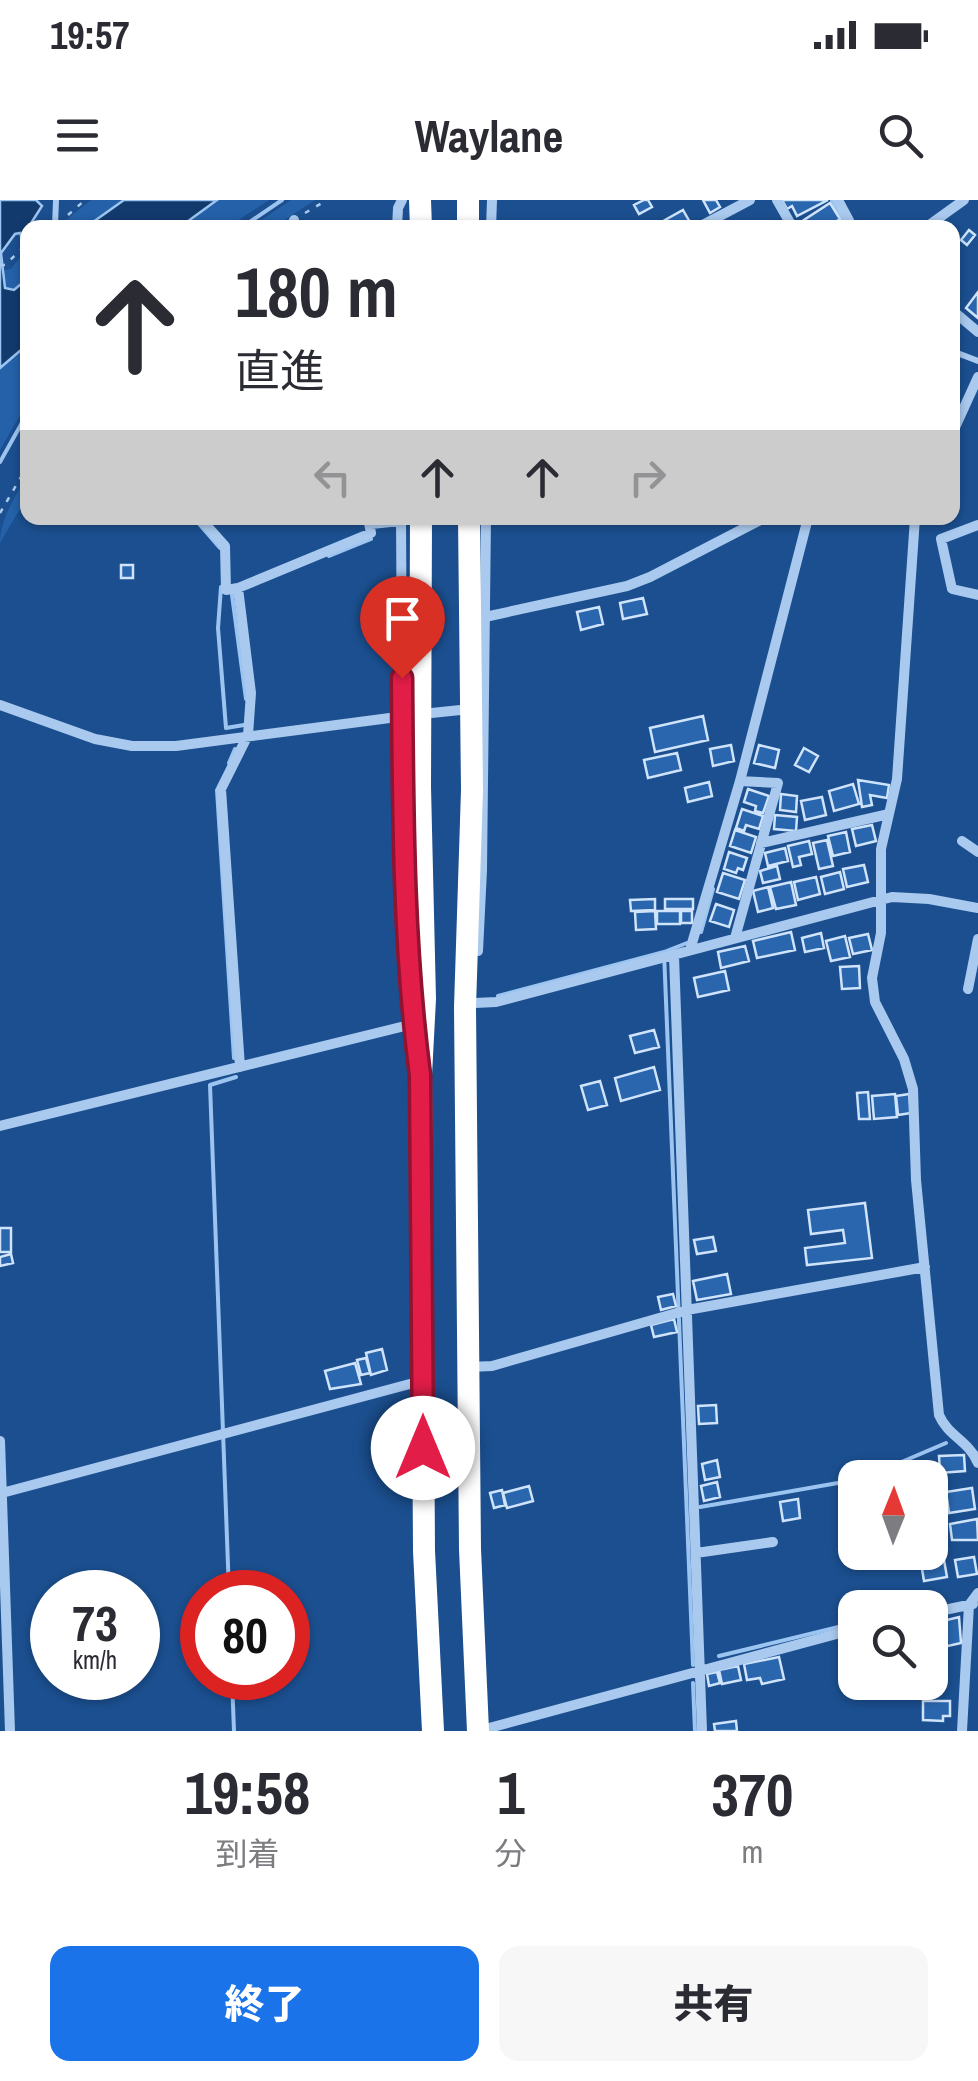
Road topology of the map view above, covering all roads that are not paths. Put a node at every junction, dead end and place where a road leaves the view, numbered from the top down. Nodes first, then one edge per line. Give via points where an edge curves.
1 (721, 200) edge
2 (750, 200) edge
3 (964, 200) edge
4 (728, 212) junction
5 (712, 220) edge
6 (936, 220) edge
7 (977, 382) edge
8 (960, 417) edge
9 (206, 525) edge
10 (370, 525) edge
11 (408, 525) edge
12 (408, 525) edge
13 (469, 525) edge
14 (486, 525) edge
15 (750, 525) edge
16 (806, 525) edge
17 (915, 525) edge
18 (978, 525) edge
19 (238, 588) junction
20 (978, 596) edge
21 (485, 617) junction
22 (0, 705) edge
23 (484, 707) junction
24 (402, 717) junction
25 (248, 736) junction
26 (743, 781) junction
27 (889, 814) junction
28 (962, 842) dead end
29 (761, 843) junction
30 (978, 852) edge
31 (883, 899) junction
32 (978, 908) edge
33 (735, 938) junction
34 (978, 940) edge
35 (690, 950) junction
36 (668, 958) junction
37 (968, 989) dead end
38 (475, 1003) junction
39 (413, 1024) junction
40 (240, 1067) junction
41 (420, 1075) junction
42 (468, 1103) junction
43 (0, 1126) edge
44 (925, 1267) junction
45 (682, 1311) junction
46 (469, 1368) junction
47 (423, 1380) junction
48 (0, 1441) edge
49 (978, 1463) edge
50 (2, 1493) edge
51 (772, 1542) dead end
52 (696, 1553) junction
53 (978, 1592) edge
54 (973, 1604) edge
55 (948, 1609) edge
56 (838, 1633) edge
57 (700, 1668) junction
58 (10, 1731) edge
59 (433, 1731) edge
60 (478, 1731) edge
61 (702, 1731) edge
62 (962, 1731) edge

1 - 4 street
2 - 4 street
3 - 6 street
4 - 5 street
7 - 8 street
9 - 19 street via 224,546 226,590
10 - 19 street via 371,532
11 - 24 street
12 - 41 highway, bridge via 425,999
13 - 42 highway, bridge
14 - 21 street
15 - 21 street via 627,586
16 - 26 street
17 - 27 street
18 - 20 street via 940,538 952,589
19 - 25 street via 251,693
21 - 23 street
22 - 25 street via 132,746
23 - 24 street
23 - 38 street
24 - 25 street
24 - 39 street
25 - 40 street via 221,789
26 - 29 street via 778,783
26 - 35 street
27 - 29 street
27 - 31 street via 881,849
28 - 30 street
29 - 33 street
31 - 32 street
31 - 33 street
31 - 44 street via 872,978 875,1002 913,1089
33 - 35 street
34 - 37 street
35 - 36 street
36 - 38 street
36 - 45 street
38 - 42 street
39 - 40 street
39 - 41 street
40 - 43 street
41 - 47 highway
42 - 46 highway
44 - 45 street
44 - 49 street via 939,1415
45 - 46 street
45 - 52 street
46 - 60 highway
47 - 50 street
47 - 59 highway
48 - 50 street
50 - 58 street
51 - 52 street
52 - 57 street
53 - 54 street
54 - 55 street
54 - 62 street
56 - 57 street
57 - 60 street
57 - 61 street

